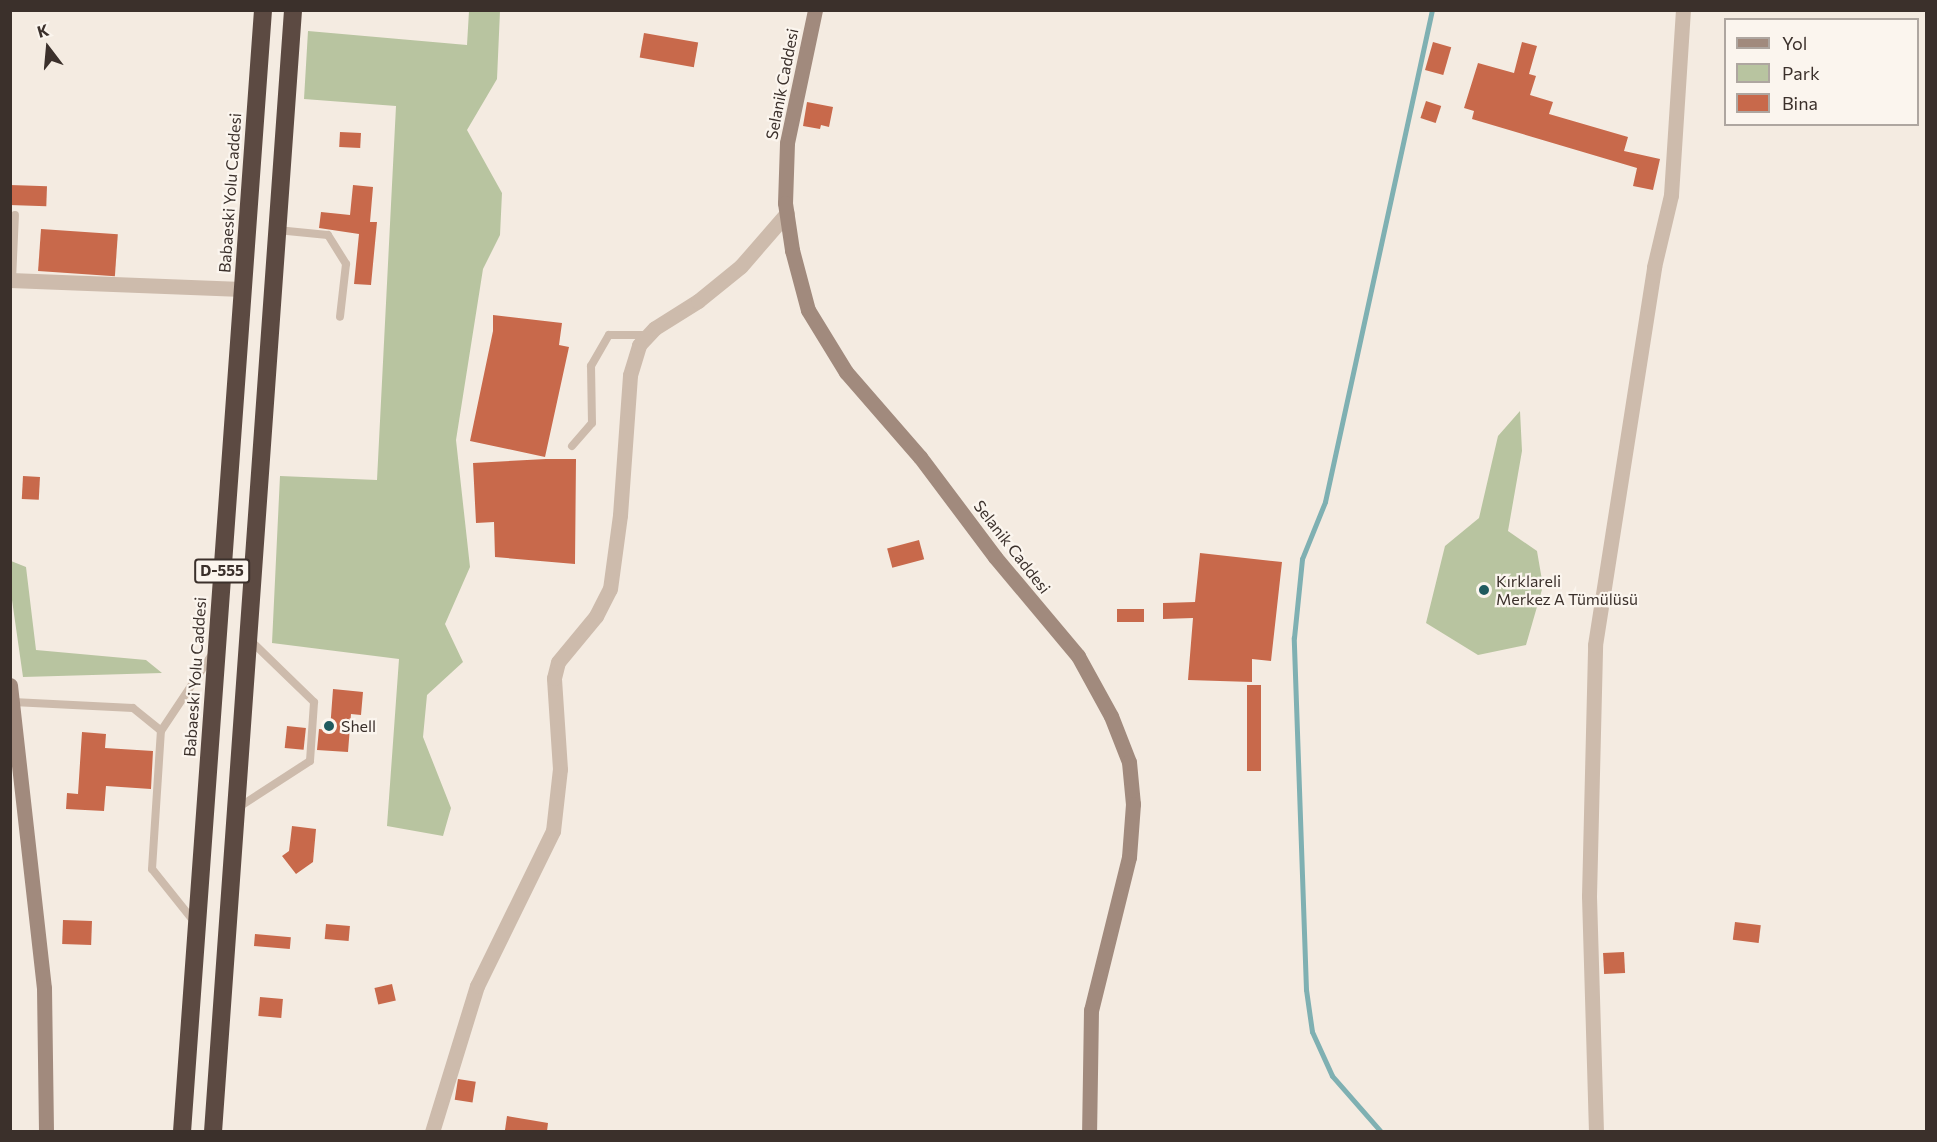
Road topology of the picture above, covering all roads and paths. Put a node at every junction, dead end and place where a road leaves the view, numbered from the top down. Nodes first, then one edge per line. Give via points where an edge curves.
1 (263, 10) edge
2 (293, 10) edge
3 (815, 10) edge
4 (1683, 10) edge
5 (787, 213) junction
6 (15, 215) dead end
7 (277, 230) junction
8 (11, 280) edge
9 (242, 289) junction
10 (340, 317) dead end
11 (648, 335) junction
12 (572, 446) dead end
13 (248, 638) junction
14 (216, 648) junction
15 (10, 685) edge
16 (13, 702) junction
17 (161, 731) junction
18 (236, 809) junction
19 (197, 925) junction
20 (46, 1131) edge
21 (183, 1131) edge
22 (213, 1131) edge
23 (432, 1131) edge
24 (1089, 1131) edge
25 (1596, 1131) edge

1 - 9 highway, Babaeski Yolu Caddesi / D-555
2 - 7 highway, D-555
3 - 5 street, Selanik Caddesi via 787,143
4 - 25 street via 1671,195 1654,267 1595,645 1589,896
5 - 11 street via 741,266
5 - 24 street, Selanik Caddesi via 808,310 846,372 920,457 995,557 1078,656 1111,716 1129,762 1133,804 1129,857 1091,1010
6 - 8 lane
7 - 10 lane via 328,235 346,264
7 - 13 highway, D-555
8 - 9 street
9 - 14 highway, Babaeski Yolu Caddesi / D-555
11 - 12 lane via 609,335 591,366 592,423
11 - 23 street via 639,345 630,375 610,590 583,635 558,662 554,678 560,769 553,831 477,986
13 - 18 highway, D-555
13 - 18 lane via 314,702 310,761
14 - 17 lane
14 - 19 highway, Babaeski Yolu Caddesi / D-555
15 - 16 street
16 - 17 lane via 133,708
16 - 20 street via 44,988
17 - 19 lane via 152,869
18 - 22 highway, D-555
19 - 21 highway, Babaeski Yolu Caddesi / D-555

